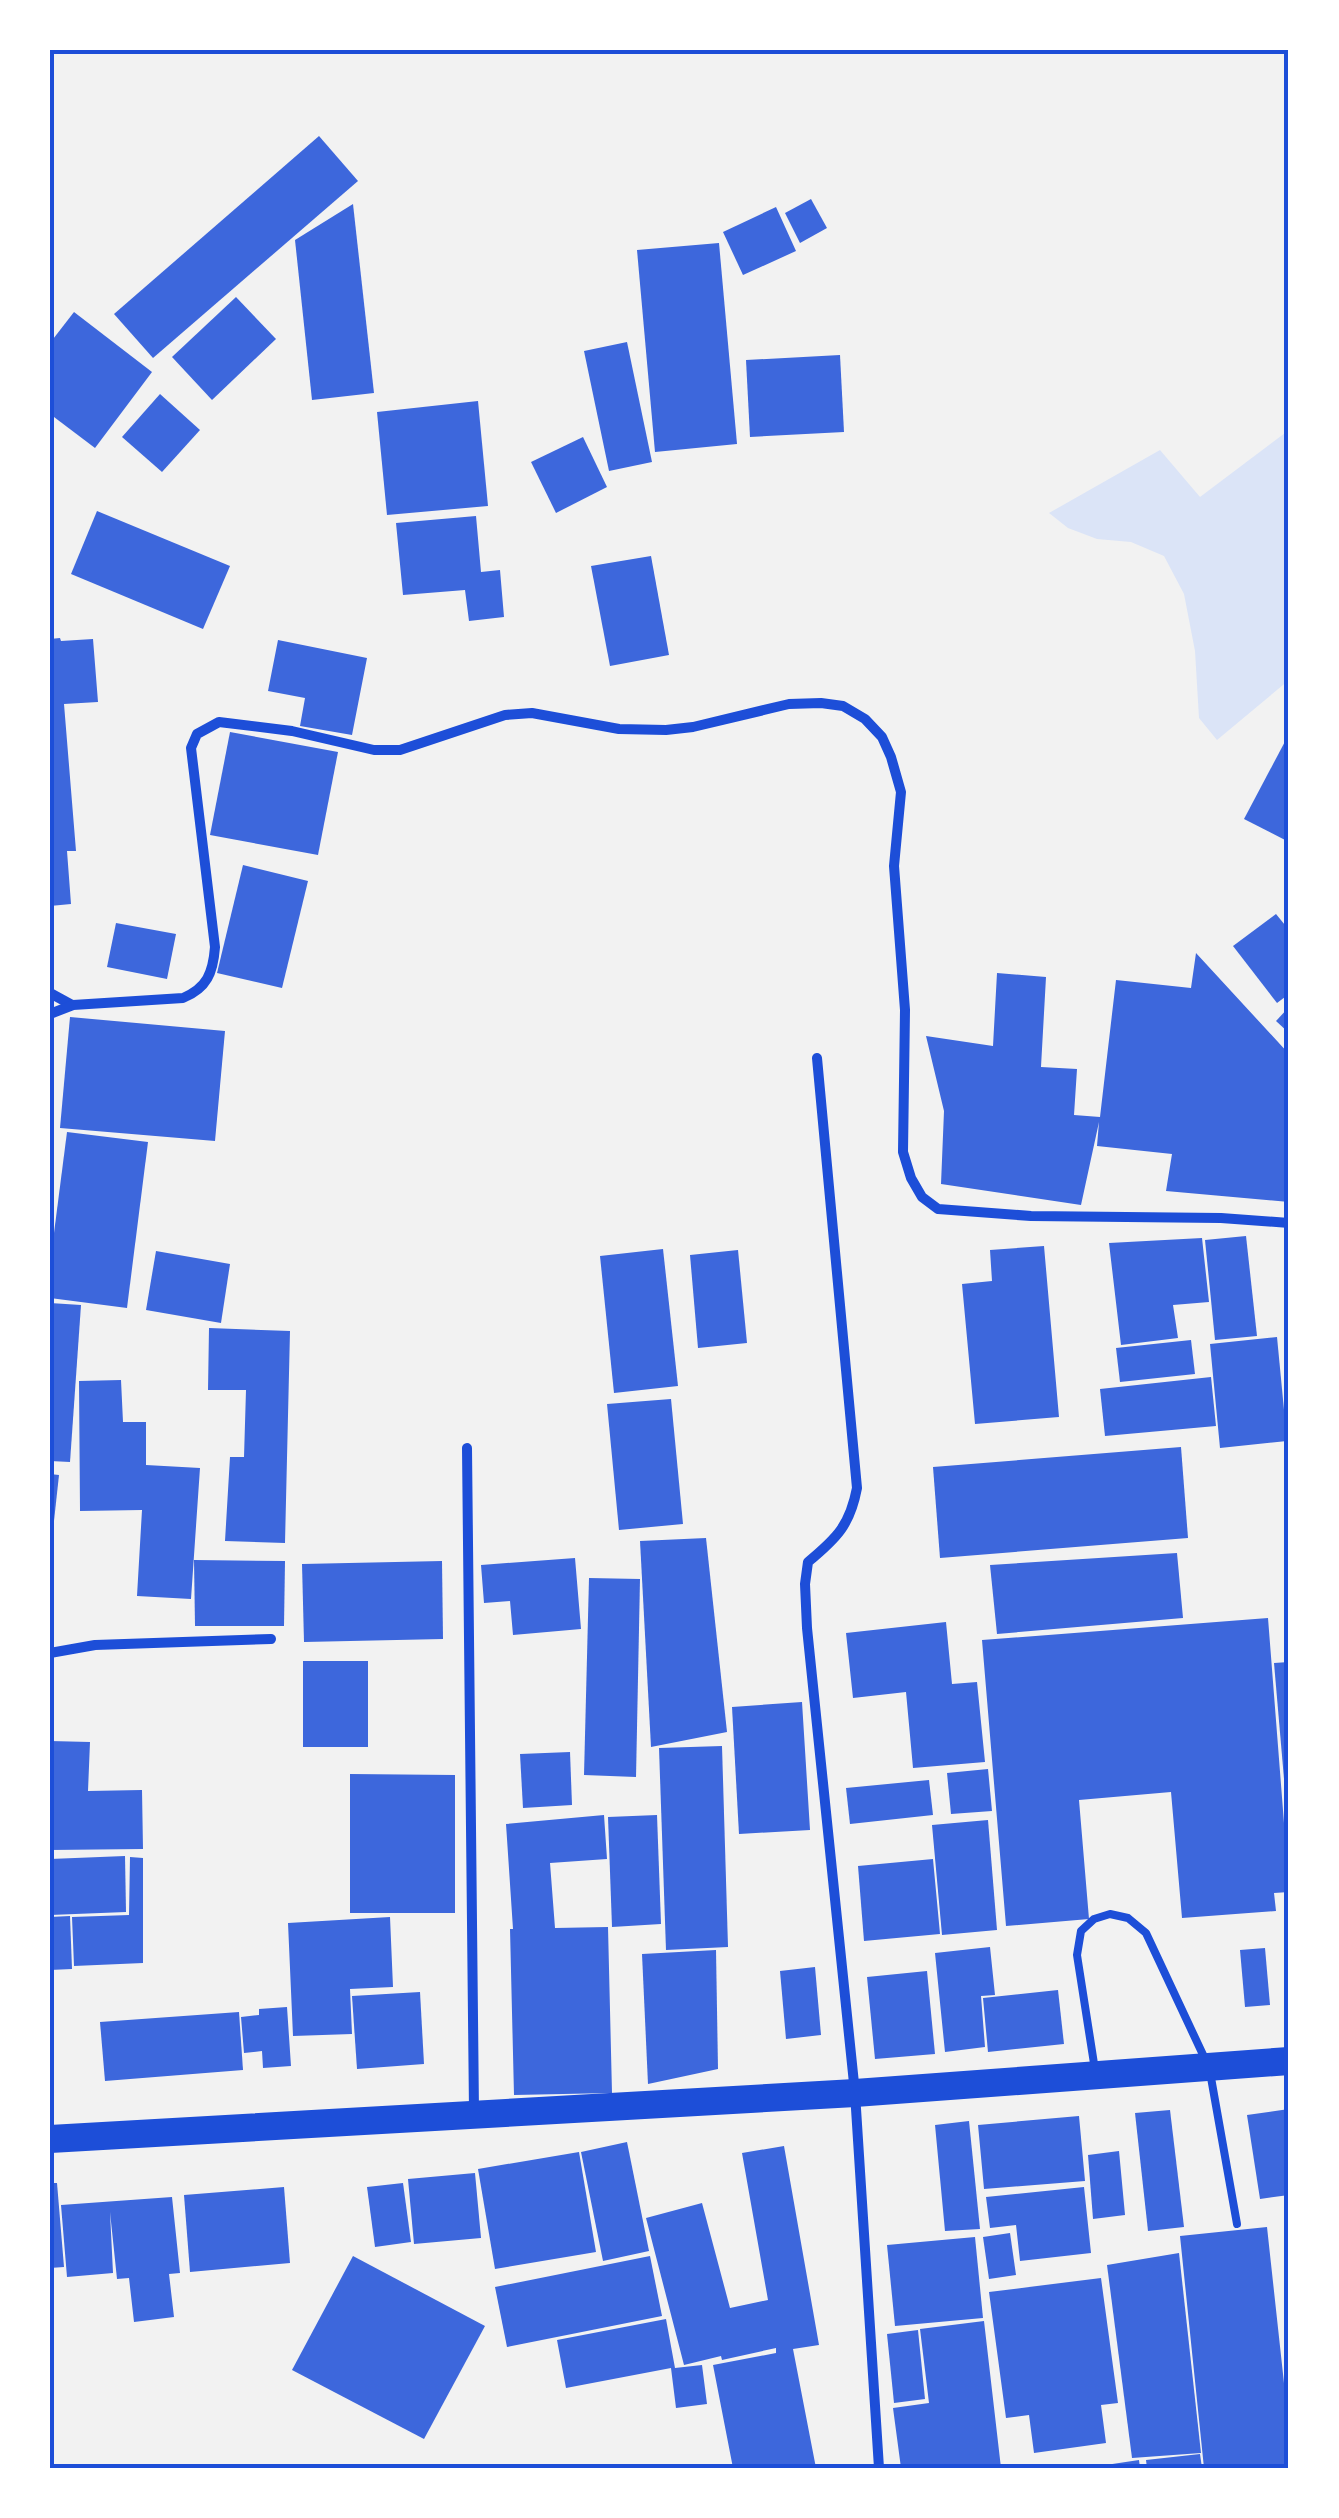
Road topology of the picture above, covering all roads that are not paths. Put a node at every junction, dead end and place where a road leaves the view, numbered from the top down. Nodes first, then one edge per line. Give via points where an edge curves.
1 (50, 993) edge
2 (73, 1005) junction
3 (50, 1014) edge
4 (817, 1058) dead end
5 (1289, 1224) edge
6 (467, 1448) dead end
7 (271, 1639) dead end
8 (50, 1653) edge
9 (1289, 2061) edge
10 (1209, 2068) junction
11 (1096, 2075) junction
12 (855, 2094) junction
13 (474, 2114) junction
14 (50, 2140) edge
15 (1237, 2224) dead end
16 (879, 2468) edge

1 - 2 street
2 - 3 street
2 - 5 street via 183,998 207,982 215,947 191,748 207,726 292,731 400,750 505,715 666,730 789,704 843,706 882,738 901,792 894,866 904,1010 903,1152 922,1196 938,1209
4 - 12 street via 857,1488 852,1515 808,1562 806,1599
6 - 13 street
7 - 8 street via 95,1645
9 - 10 highway
10 - 11 highway
10 - 11 lane via 1146,1933 1110,1914 1081,1931 1077,1955
10 - 15 lane
11 - 12 highway
12 - 13 highway
12 - 16 street
13 - 14 highway

